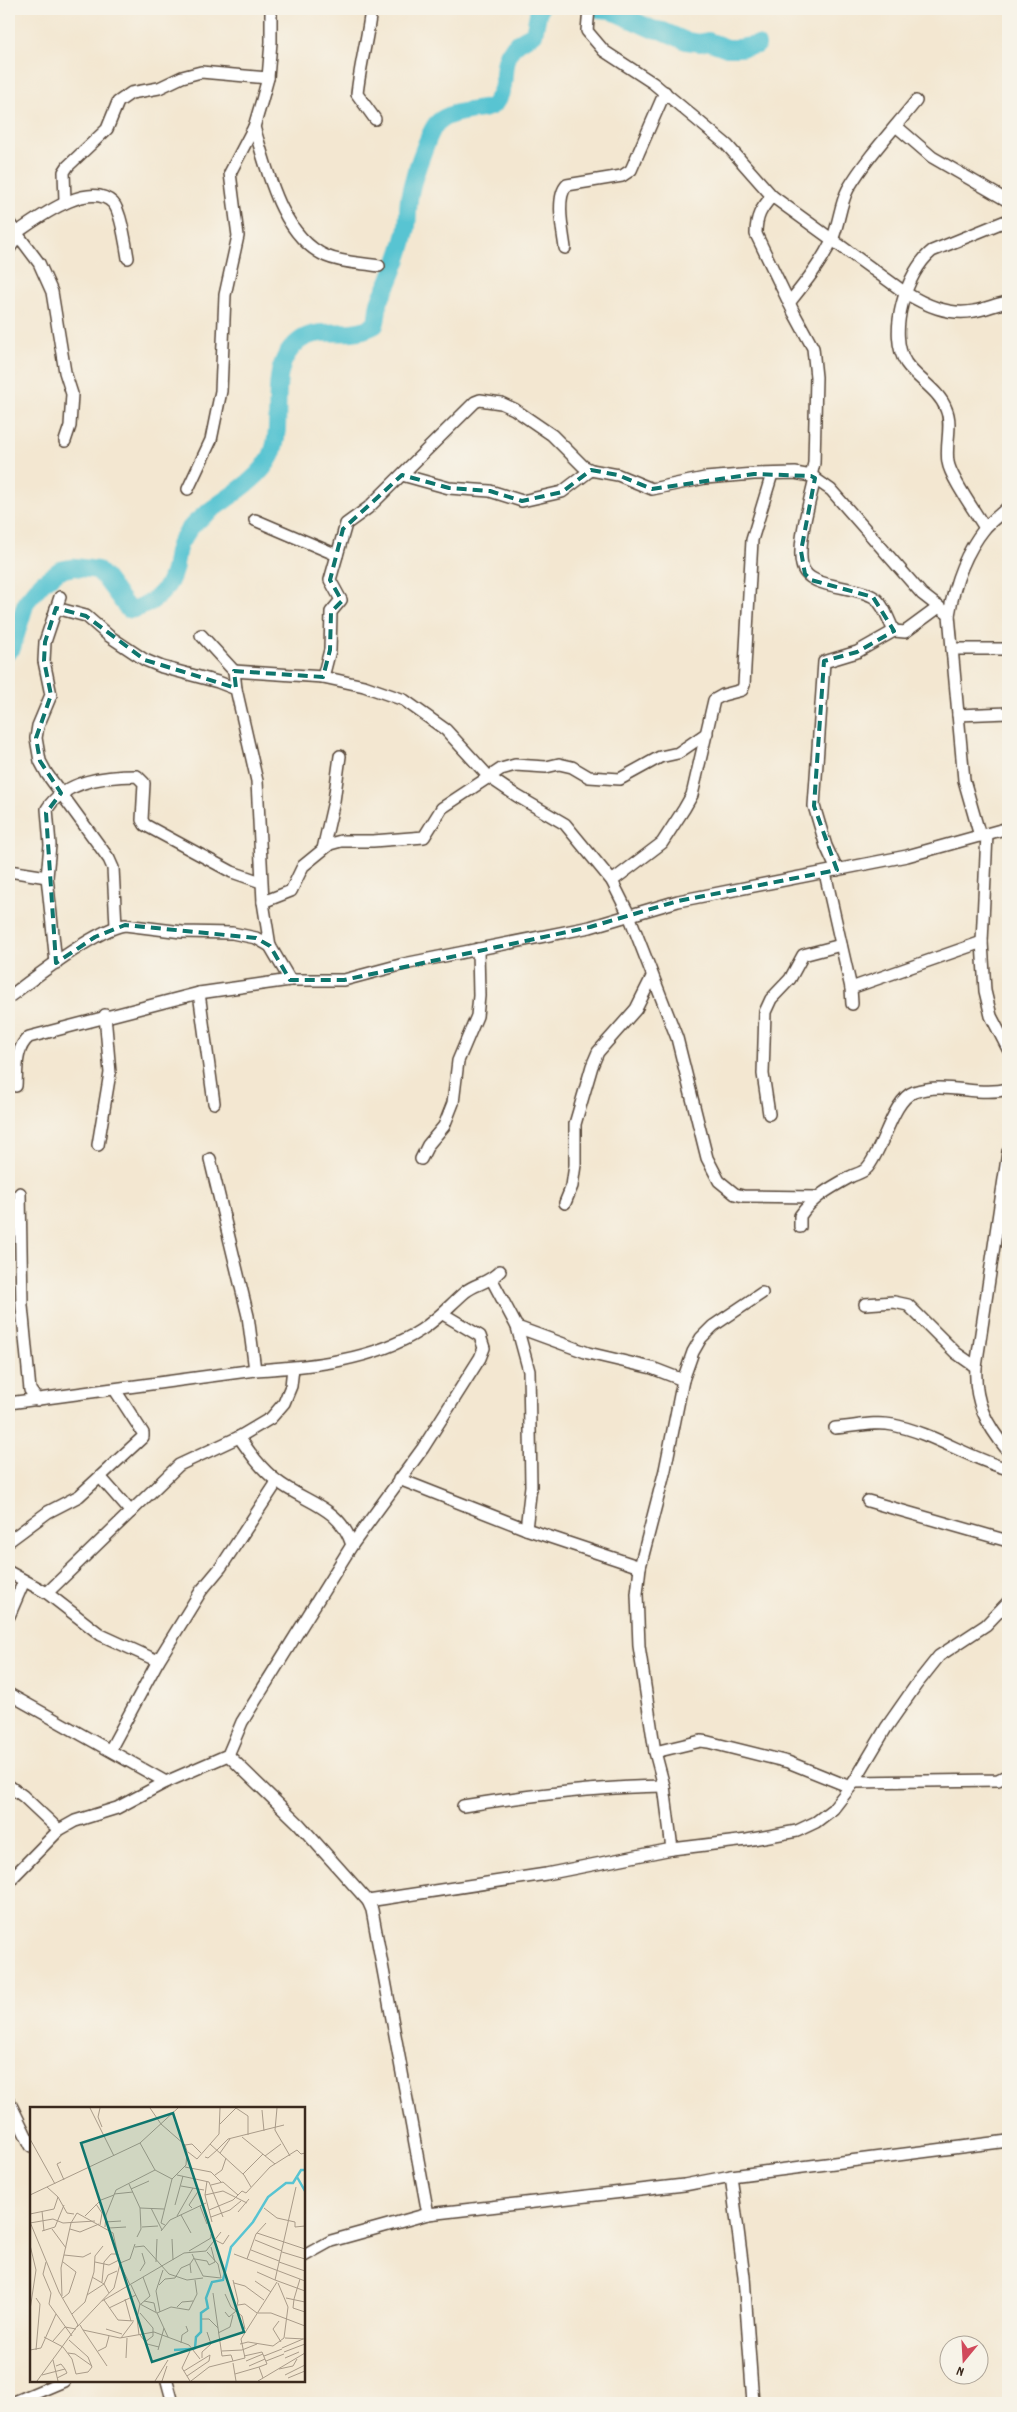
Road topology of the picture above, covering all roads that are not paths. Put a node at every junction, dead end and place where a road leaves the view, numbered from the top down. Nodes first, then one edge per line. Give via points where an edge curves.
1 (271, 9) edge
2 (371, 9) edge
3 (589, 10) edge
4 (268, 78) junction
5 (664, 92) junction
6 (916, 101) dead end
7 (375, 120) dead end
8 (896, 126) junction
9 (254, 127) junction
10 (772, 196) junction
11 (1008, 200) edge
12 (65, 201) junction
13 (1008, 220) edge
14 (9, 223) edge
15 (17, 234) junction
16 (832, 239) junction
17 (565, 248) dead end
18 (9, 249) edge
19 (128, 258) dead end
20 (379, 266) dead end
21 (904, 292) junction
22 (789, 302) junction
23 (1008, 302) edge
24 (66, 441) dead end
25 (591, 470) junction
26 (772, 474) junction
27 (402, 475) junction
28 (813, 476) junction
29 (188, 489) dead end
30 (1008, 506) edge
31 (255, 520) dead end
32 (985, 528) junction
33 (336, 555) junction
34 (938, 607) junction
35 (949, 615) junction
36 (894, 631) junction
37 (201, 635) dead end
38 (952, 649) junction
39 (1008, 649) edge
40 (234, 671) junction
41 (323, 677) junction
42 (236, 689) junction
43 (1008, 713) edge
44 (958, 715) junction
45 (706, 733) junction
46 (340, 756) dead end
47 (489, 777) junction
48 (61, 793) junction
49 (1008, 828) edge
50 (984, 835) junction
51 (322, 849) junction
52 (837, 870) junction
53 (9, 871) edge
54 (824, 872) junction
55 (48, 877) junction
56 (612, 881) junction
57 (261, 882) junction
58 (263, 902) junction
59 (629, 915) junction
60 (116, 926) junction
61 (982, 942) junction
62 (841, 945) junction
63 (270, 946) junction
64 (478, 949) junction
65 (56, 963) junction
66 (652, 977) junction
67 (290, 980) junction
68 (851, 988) junction
69 (199, 992) junction
70 (9, 996) edge
71 (852, 1004) dead end
72 (105, 1016) junction
73 (1008, 1049) edge
74 (16, 1086) dead end
75 (1008, 1089) edge
76 (214, 1102) dead end
77 (769, 1114) dead end
78 (98, 1145) dead end
79 (1008, 1152) edge
80 (210, 1159) dead end
81 (421, 1159) dead end
82 (1006, 1182) edge
83 (20, 1193) dead end
84 (816, 1197) junction
85 (565, 1203) dead end
86 (800, 1227) dead end
87 (500, 1271) dead end
88 (492, 1280) junction
89 (762, 1293) dead end
90 (865, 1304) dead end
91 (442, 1314) junction
92 (516, 1327) junction
93 (976, 1367) junction
94 (293, 1368) junction
95 (255, 1370) junction
96 (683, 1380) junction
97 (30, 1390) junction
98 (115, 1390) junction
99 (37, 1400) junction
100 (23, 1402) junction
101 (9, 1403) edge
102 (835, 1428) dead end
103 (239, 1437) junction
104 (1008, 1451) edge
105 (1008, 1469) edge
106 (101, 1478) junction
107 (399, 1478) junction
108 (277, 1482) junction
109 (868, 1501) dead end
110 (131, 1512) junction
111 (526, 1530) junction
112 (9, 1541) edge
113 (1008, 1541) edge
114 (352, 1545) junction
115 (640, 1567) junction
116 (9, 1572) edge
117 (24, 1581) junction
118 (47, 1593) junction
119 (1008, 1602) edge
120 (9, 1616) edge
121 (158, 1661) junction
122 (9, 1694) edge
123 (110, 1750) junction
124 (655, 1752) junction
125 (228, 1755) junction
126 (1008, 1776) edge
127 (166, 1782) junction
128 (852, 1785) junction
129 (9, 1786) edge
130 (664, 1786) junction
131 (463, 1806) dead end
132 (59, 1830) junction
133 (672, 1849) junction
134 (9, 1884) edge
135 (368, 1901) junction
136 (9, 2101) edge
137 (1008, 2141) edge
138 (30, 2144) edge
139 (731, 2176) junction
140 (428, 2214) junction
141 (305, 2255) edge
142 (62, 2382) edge
143 (167, 2382) edge
144 (12, 2403) edge
145 (173, 2403) edge
146 (753, 2403) edge

1 - 4 street
2 - 7 street via 357,94
3 - 5 street via 587,31 595,43
4 - 9 street
4 - 12 street via 224,73 190,74 159,88 139,90 125,96 118,102 107,129 64,172
5 - 10 street via 728,145
5 - 17 street via 631,170 622,176 567,185 563,189 560,198
6 - 8 street
8 - 11 street via 932,157
8 - 16 street via 873,152 847,191
9 - 20 street via 274,192 295,230 310,247 328,256
9 - 29 street via 230,173 238,236 225,296 221,391 211,440
10 - 16 street
10 - 22 street via 759,210 756,234
12 - 15 street
12 - 19 street via 92,196 114,203
13 - 21 street via 932,251 915,271
14 - 15 street
15 - 18 street
15 - 24 street via 39,263 52,292 65,372 72,394 73,408
16 - 21 street
16 - 22 street via 809,279
21 - 23 street via 927,306 954,312 974,311
21 - 32 street via 900,352 906,364 946,407 950,468
22 - 28 street via 813,348 816,377
25 - 26 street via 618,474 652,489 705,478
25 - 27 street via 562,492 522,502 490,491 449,488
25 - 27 street via 577,462 552,435 514,408 480,400 427,447
26 - 28 street
26 - 45 street via 752,540 744,685 742,690 717,697
27 - 33 street via 346,524
28 - 34 street via 831,490 897,567
28 - 36 street via 801,550 805,574 811,580 873,597
30 - 32 street
31 - 33 street
32 - 35 street via 964,563 953,591
33 - 41 street via 330,580 341,600 331,612 330,650
34 - 35 street
34 - 36 street via 905,632
35 - 38 street
36 - 52 street via 857,652 824,662 814,806
37 - 40 street
38 - 39 street
38 - 44 street
40 - 41 street
40 - 42 street
41 - 47 street via 364,686 404,700 446,730
42 - 48 street via 154,664 126,648 86,616 58,603 45,642 44,661 51,695 36,738 40,760
42 - 57 street via 257,782
43 - 44 street
44 - 50 street via 964,780
45 - 47 street via 678,753 660,756 620,780 589,777 560,764 546,767 515,765
45 - 56 street via 692,795 684,810 657,848
46 - 51 street via 334,801
47 - 51 street via 442,808 424,837 373,842 341,841
47 - 56 street via 565,824
48 - 55 street via 46,812 50,845
48 - 57 street via 99,777 137,776 144,783 142,820 145,826 232,872
48 - 60 street via 113,868
49 - 50 street
50 - 52 street via 908,856
50 - 61 street
51 - 58 street via 303,866 291,891
52 - 54 street
53 - 55 street
54 - 59 street via 678,901
54 - 62 street
55 - 65 street
56 - 59 street
57 - 58 street
58 - 63 street
59 - 64 street via 590,927
59 - 66 street
60 - 63 street via 125,924 182,932 232,933 256,938
60 - 65 street
61 - 68 street
61 - 73 street via 986,1003
62 - 68 street
62 - 77 street via 803,955 790,980 767,1005 763,1074
63 - 67 street
64 - 67 street via 344,980
64 - 81 street via 476,1016 458,1061 453,1103 444,1126
65 - 70 street
66 - 84 street via 678,1038 700,1137 719,1181 734,1194 743,1196
66 - 85 street via 636,1010 598,1052 592,1066 575,1124 574,1172
67 - 69 street
68 - 71 street
69 - 72 street
69 - 76 street
72 - 74 street via 29,1037 19,1050
72 - 78 street via 110,1073
75 - 84 street via 991,1093 925,1089 907,1095 867,1168
79 - 82 street
80 - 95 street via 238,1269
82 - 93 street
83 - 97 street via 22,1306
84 - 86 street via 800,1216
87 - 88 street
88 - 91 street via 468,1290
88 - 92 street
89 - 96 street via 713,1326 701,1338
90 - 93 street via 908,1304 956,1353
91 - 94 street via 420,1331 377,1352
91 - 107 street via 473,1330 480,1336 484,1348 458,1396
92 - 96 street via 588,1353 652,1368
92 - 111 street via 529,1371 531,1486
93 - 104 street via 975,1387 982,1410 993,1433
94 - 95 street
94 - 103 street via 284,1403 271,1418
95 - 98 street
96 - 115 street via 665,1470
97 - 99 street
97 - 100 street
98 - 99 street
98 - 106 street via 143,1437
99 - 100 street
100 - 101 street
102 - 105 street via 875,1423 892,1425 918,1432
103 - 108 street via 253,1458
103 - 110 street via 184,1462
106 - 110 street
106 - 112 street via 80,1496 48,1512
107 - 111 street
107 - 114 street
108 - 114 street via 314,1502 338,1520 345,1526
108 - 121 street via 221,1567 201,1591
109 - 113 street
110 - 118 street
111 - 115 street
114 - 125 street via 242,1722
115 - 124 street via 637,1594 639,1646
116 - 117 street
117 - 118 street
117 - 120 street
118 - 121 street via 101,1635
119 - 128 street via 986,1625 940,1656 886,1728
121 - 123 street
122 - 123 street
123 - 127 street
124 - 128 street via 708,1742 788,1762
124 - 130 street
125 - 127 street
125 - 135 street via 299,1824
126 - 128 street via 998,1780
127 - 132 street via 117,1808 75,1821
128 - 133 street via 833,1809 797,1831
129 - 132 street
130 - 131 street via 572,1791
130 - 133 street
132 - 134 street
133 - 135 street via 546,1874
135 - 140 street via 394,2022
136 - 138 street
137 - 139 street
139 - 140 street via 684,2185
139 - 146 street via 744,2277
140 - 141 street via 331,2241
142 - 144 street
143 - 145 street

